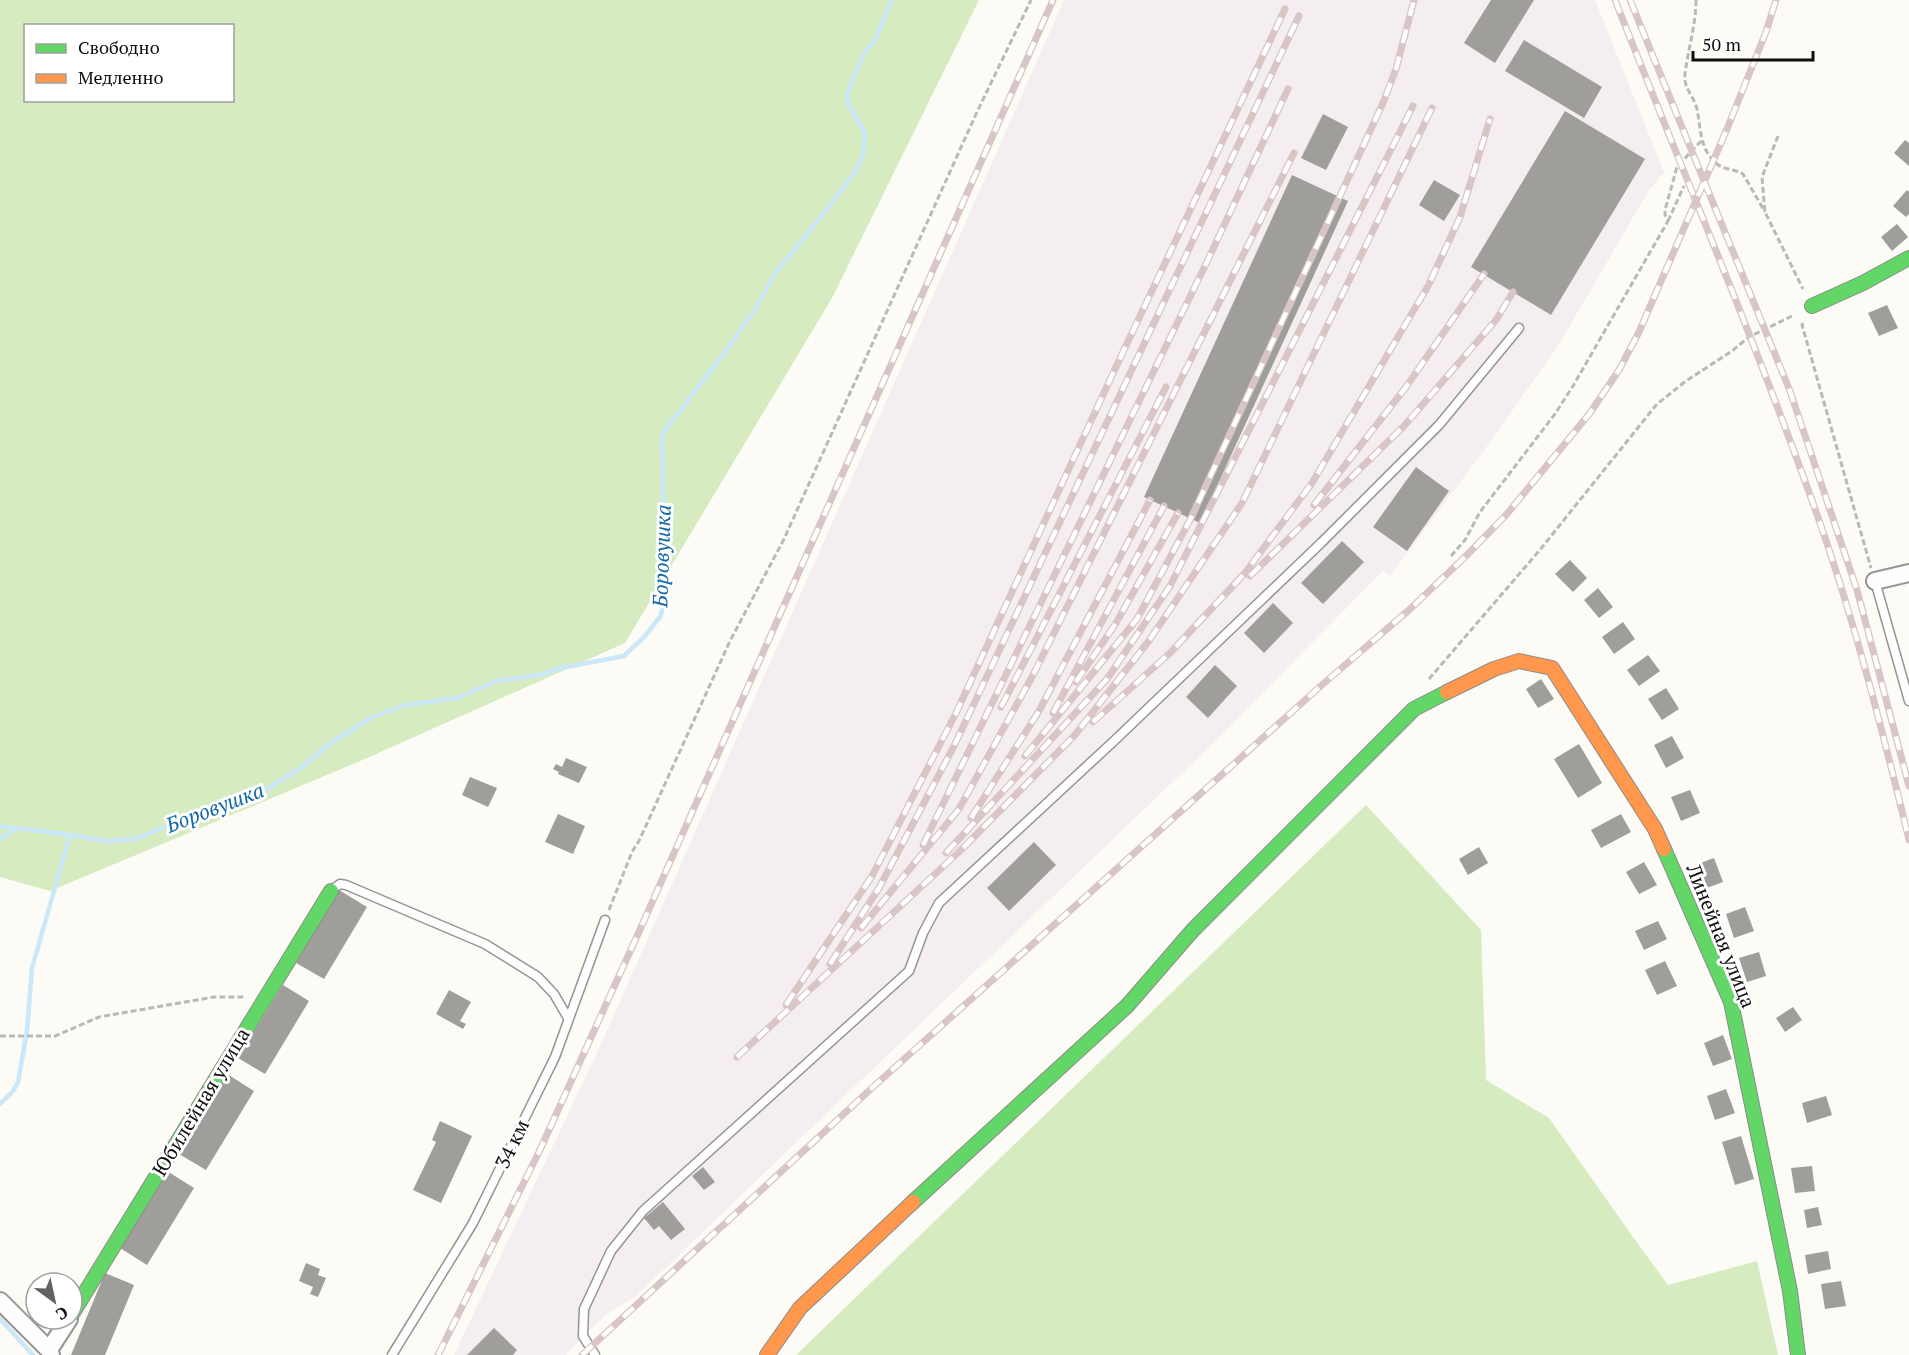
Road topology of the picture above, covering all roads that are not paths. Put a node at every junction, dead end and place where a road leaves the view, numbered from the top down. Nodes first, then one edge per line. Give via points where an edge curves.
1 (1909, 258) edge
2 (1812, 306) road end
3 (1519, 328) dead end
4 (1909, 573) edge
5 (1875, 581) joint
6 (1909, 701) edge
7 (331, 891) joint
8 (605, 920) road end
9 (568, 1018) junction
10 (84, 1294) edge
11 (0, 1301) edge
12 (62, 1331) edge
13 (50, 1353) edge
14 (392, 1355) edge
15 (595, 1355) edge
16 (766, 1355) edge
17 (1798, 1355) edge

1 - 2 street
3 - 15 lane via 1439,425 1321,543 939,903 909,971 644,1211 611,1251 584,1309 583,1336
4 - 5 street
5 - 6 lane
7 - 9 lane via 340,884 346,885 485,944 538,977 555,994
7 - 10 street, Юбилейная улица
8 - 9 lane, 34 км
9 - 14 lane, 34 км via 555,1057 473,1223
11 - 13 street
12 - 13 street
16 - 17 street, Линейная улица via 800,1308 1127,1006 1193,930 1414,709 1494,669 1519,661 1552,668 1656,829 1731,1002 1790,1291

